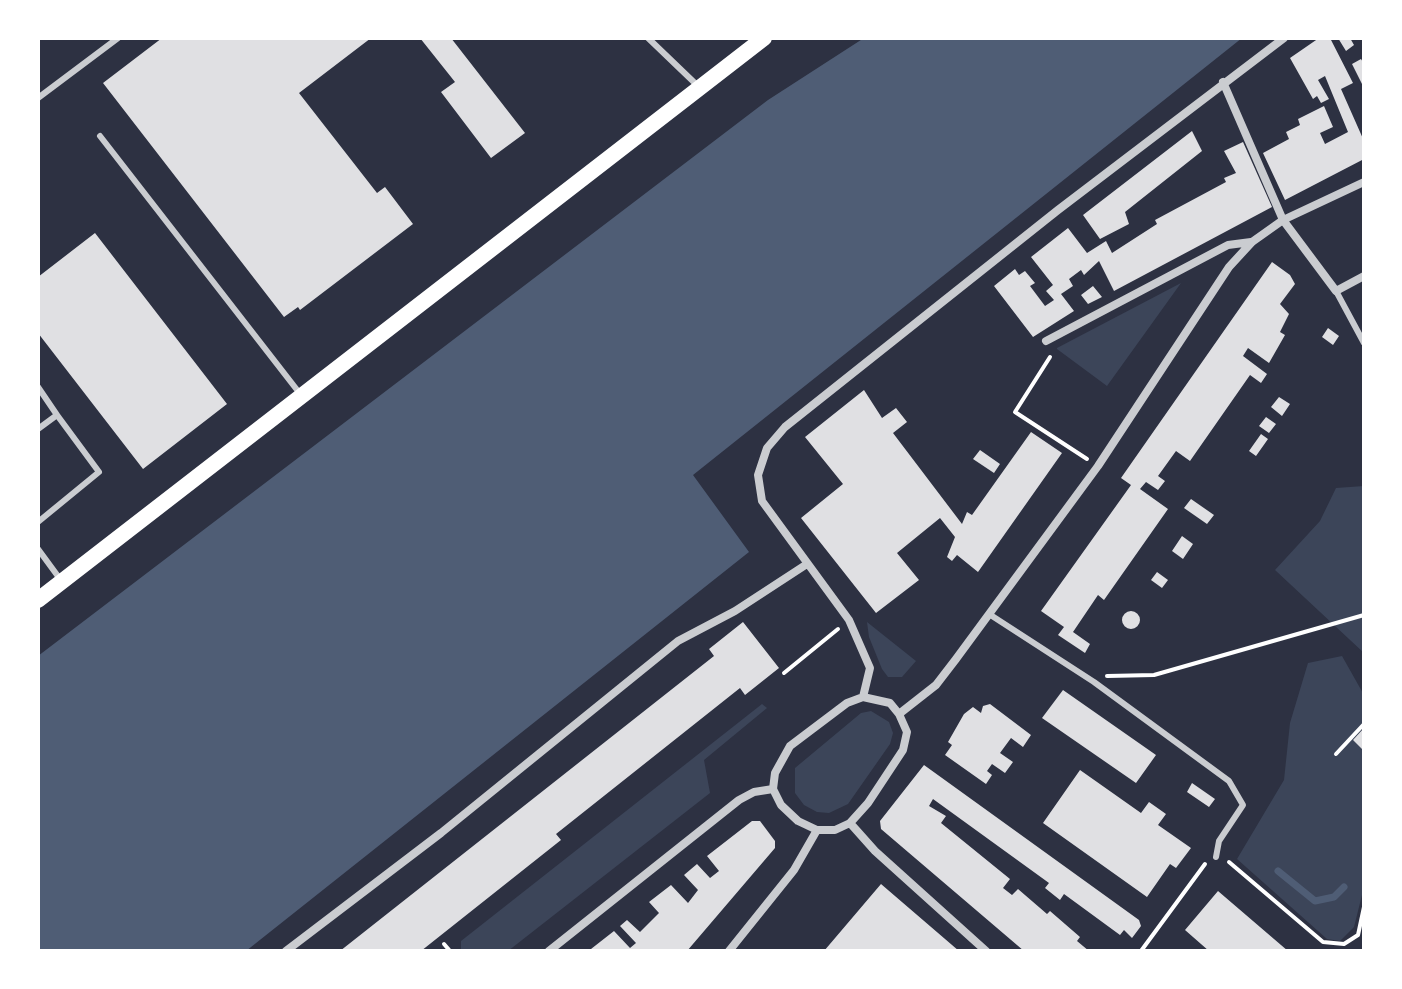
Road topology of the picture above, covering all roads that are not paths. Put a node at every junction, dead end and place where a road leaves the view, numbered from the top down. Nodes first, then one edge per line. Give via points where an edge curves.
1 (118, 38) edge
2 (648, 38) edge
3 (763, 38) edge
4 (1284, 38) edge
5 (1223, 82) junction
6 (699, 87) junction
7 (38, 98) edge
8 (100, 136) dead end
9 (1364, 182) edge
10 (1283, 220) junction
11 (1252, 242) junction
12 (1364, 276) edge
13 (1336, 291) junction
14 (1046, 341) road end
15 (1364, 343) edge
16 (38, 387) edge
17 (301, 396) junction
18 (57, 415) junction
19 (38, 429) edge
20 (38, 522) edge
21 (38, 549) edge
22 (807, 564) junction
23 (62, 582) junction
24 (38, 600) edge
25 (989, 614) junction
26 (863, 697) junction
27 (899, 714) junction
28 (773, 789) junction
29 (850, 823) junction
30 (817, 830) junction
31 (1216, 857) road end
32 (286, 951) edge
33 (549, 951) edge
34 (729, 951) edge
35 (986, 951) edge

1 - 7 lane
2 - 6 lane
3 - 6 main road
4 - 5 street
5 - 10 street
5 - 22 street via 785,427 767,448 758,475 762,501
6 - 17 main road
8 - 17 lane
9 - 10 street
10 - 11 street
10 - 13 street
11 - 14 street via 1217,250
11 - 25 street via 1229,267 1098,466
12 - 13 street
13 - 15 lane
16 - 18 lane
17 - 23 main road
18 - 19 lane
18 - 20 lane via 99,472
21 - 23 lane
22 - 26 street via 849,620 867,655 870,668
22 - 32 street via 678,641
23 - 24 main road
25 - 27 street via 936,685
25 - 31 lane via 1094,682 1229,781 1243,805 1219,841
26 - 27 street via 890,703
26 - 28 street via 790,746 780,759
27 - 29 street via 907,732 903,750
28 - 30 street via 798,821
28 - 33 street via 739,800
29 - 30 street
29 - 35 street
30 - 34 street via 794,870

